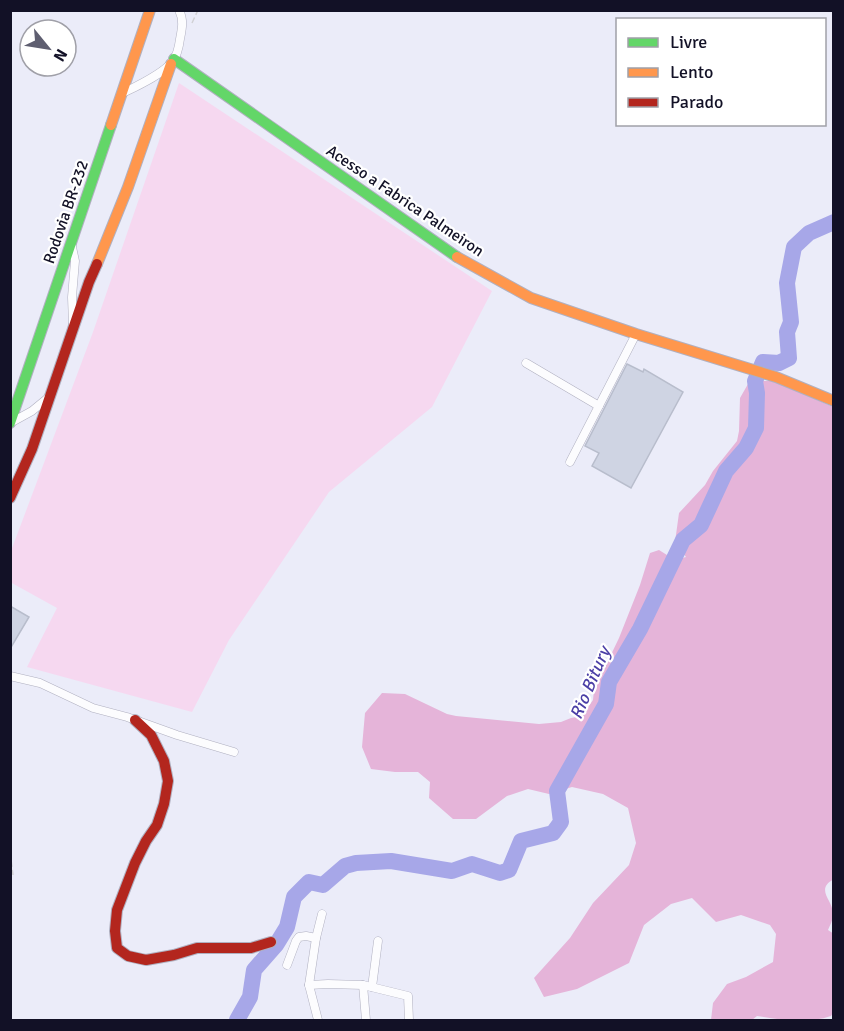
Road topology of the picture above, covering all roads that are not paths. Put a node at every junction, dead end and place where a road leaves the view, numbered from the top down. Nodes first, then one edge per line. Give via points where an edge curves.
1 (150, 10) edge
2 (180, 10) edge
3 (172, 62) junction
4 (122, 93) junction
5 (71, 244) junction
6 (74, 329) junction
7 (636, 334) junction
8 (526, 363) dead end
9 (50, 396) junction
10 (834, 401) edge
11 (599, 406) junction
12 (10, 423) edge
13 (570, 462) dead end
14 (10, 498) edge
15 (10, 676) edge
16 (135, 720) junction
17 (234, 752) dead end
18 (322, 914) dead end
19 (316, 938) junction
20 (378, 941) dead end
21 (271, 942) dead end
22 (287, 965) dead end
23 (309, 985) junction
24 (363, 985) junction
25 (372, 987) junction
26 (318, 1020) edge
27 (366, 1020) edge
28 (410, 1020) edge

1 - 4 main road, Rodovia BR-232
2 - 3 street via 182,32
3 - 4 street
3 - 6 main road
3 - 7 main road, Acesso a Fabrica Palmeiron via 455,256 531,298
4 - 5 main road, Rodovia BR-232
5 - 6 street via 75,261
5 - 12 main road, Rodovia BR-232
6 - 9 main road
7 - 10 main road, Acesso a Fabrica Palmeiron via 776,377
7 - 11 street
8 - 11 street
9 - 12 street
9 - 14 main road
11 - 13 street
15 - 16 street via 40,683 93,708
16 - 17 street
16 - 21 main road via 151,735 164,762 168,782 157,825 135,863 117,910 117,948 128,956 146,960 197,948 251,948
18 - 19 street
19 - 22 street via 299,937
19 - 23 street
20 - 25 street
23 - 24 street
23 - 26 street
24 - 25 street
24 - 27 street
25 - 28 street via 408,996

